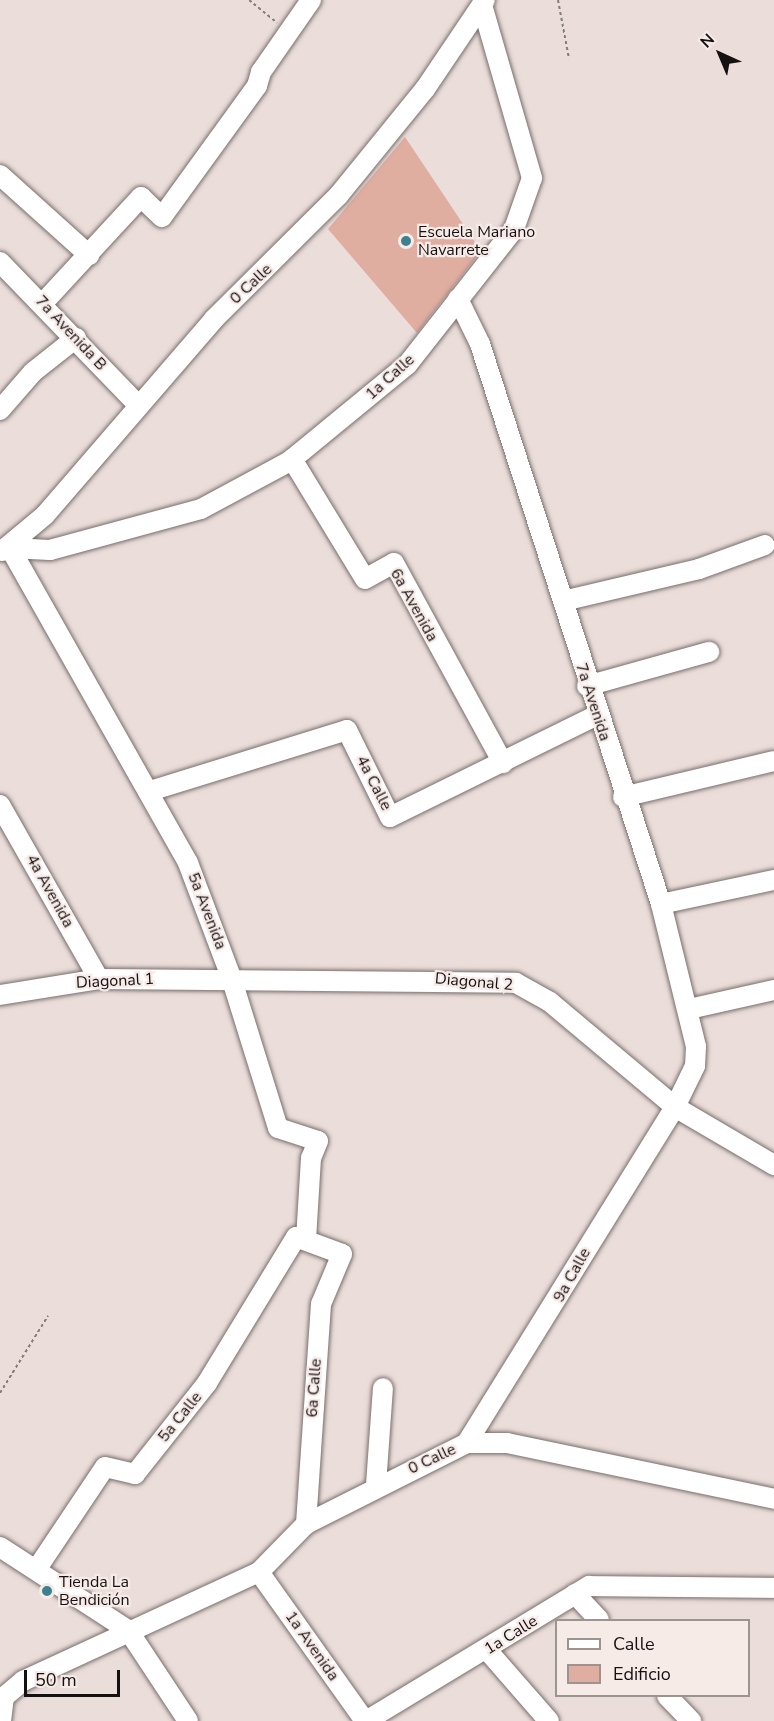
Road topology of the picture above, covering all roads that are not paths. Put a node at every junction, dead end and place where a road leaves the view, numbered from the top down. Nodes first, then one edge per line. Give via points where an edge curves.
1 (310, 0) edge
2 (484, 2) edge
3 (0, 175) edge
4 (89, 255) junction
5 (0, 262) edge
6 (458, 299) junction
7 (44, 302) junction
8 (76, 339) junction
9 (3, 402) edge
10 (139, 406) junction
11 (292, 459) junction
12 (765, 545) dead end
13 (5, 550) edge
14 (563, 602) junction
15 (709, 652) dead end
16 (587, 686) junction
17 (597, 715) junction
18 (774, 761) edge
19 (502, 763) junction
20 (150, 791) junction
21 (623, 797) junction
22 (0, 805) edge
23 (774, 880) edge
24 (661, 904) junction
25 (231, 977) junction
26 (99, 979) junction
27 (774, 990) edge
28 (0, 995) edge
29 (689, 1009) junction
30 (675, 1107) junction
31 (774, 1165) edge
32 (306, 1240) junction
33 (383, 1388) dead end
34 (467, 1443) junction
35 (375, 1485) junction
36 (774, 1499) edge
37 (306, 1524) junction
38 (0, 1547) edge
39 (38, 1567) junction
40 (259, 1572) junction
41 (774, 1588) edge
42 (575, 1594) junction
43 (598, 1619) edge
44 (128, 1630) junction
45 (487, 1650) junction
46 (669, 1697) edge
47 (3, 1717) edge
48 (188, 1721) edge
49 (366, 1721) edge
50 (549, 1721) edge
51 (691, 1721) edge

1 - 4 street via 261,72 257,86 162,217 141,197
2 - 6 street, 1a Calle via 532,178 514,230
2 - 10 street, 0 Calle via 425,89 338,196 214,319
3 - 4 street
4 - 7 street
5 - 7 street, 7a Avenida B
6 - 11 street, 1a Calle via 407,365
6 - 14 street, 7a Avenida via 480,344
7 - 8 street, 7a Avenida B
8 - 9 street
8 - 10 street, 7a Avenida B
10 - 13 street, 0 Calle
11 - 13 street, 1a Calle via 201,509 50,550
11 - 19 street, 6a Avenida via 365,579 394,563
12 - 14 street via 699,569
13 - 20 street, 5a Avenida
14 - 16 street, 7a Avenida
15 - 16 street
16 - 17 street, 7a Avenida
17 - 19 street, 4a Calle
17 - 21 street, 7a Avenida
18 - 21 street
19 - 20 street, 4a Calle via 390,817 347,730
20 - 25 street, 5a Avenida via 188,863
21 - 24 street, 7a Avenida
22 - 26 street, 4a Avenida
23 - 24 street
24 - 29 street, 7a Avenida
25 - 26 street, Diagonal 1
25 - 30 street, Diagonal 2 via 516,983 549,1002
25 - 32 street, 5a Avenida via 278,1128 318,1141 311,1158
26 - 28 street, Diagonal 1
27 - 29 street
29 - 30 street, 7a Avenida via 695,1066
30 - 31 street, Diagonal 2
30 - 34 street, 9a Calle
32 - 37 street, 6a Calle via 342,1256 321,1304
32 - 39 street, 5a Calle via 292,1239 233,1345 135,1474 105,1467
33 - 35 street
34 - 35 street, 0 Calle
34 - 36 street, 0 Calle via 507,1443
35 - 37 street, 0 Calle
37 - 40 street, 0 Calle
38 - 39 street
39 - 44 street
40 - 44 street, 0 Calle
40 - 49 street, 1a Avenida
41 - 42 street, 1a Calle via 589,1586
42 - 43 street
42 - 45 street, 1a Calle
44 - 47 street via 23,1681 4,1697
44 - 48 street
45 - 49 street, 1a Calle
45 - 50 street
46 - 51 street

